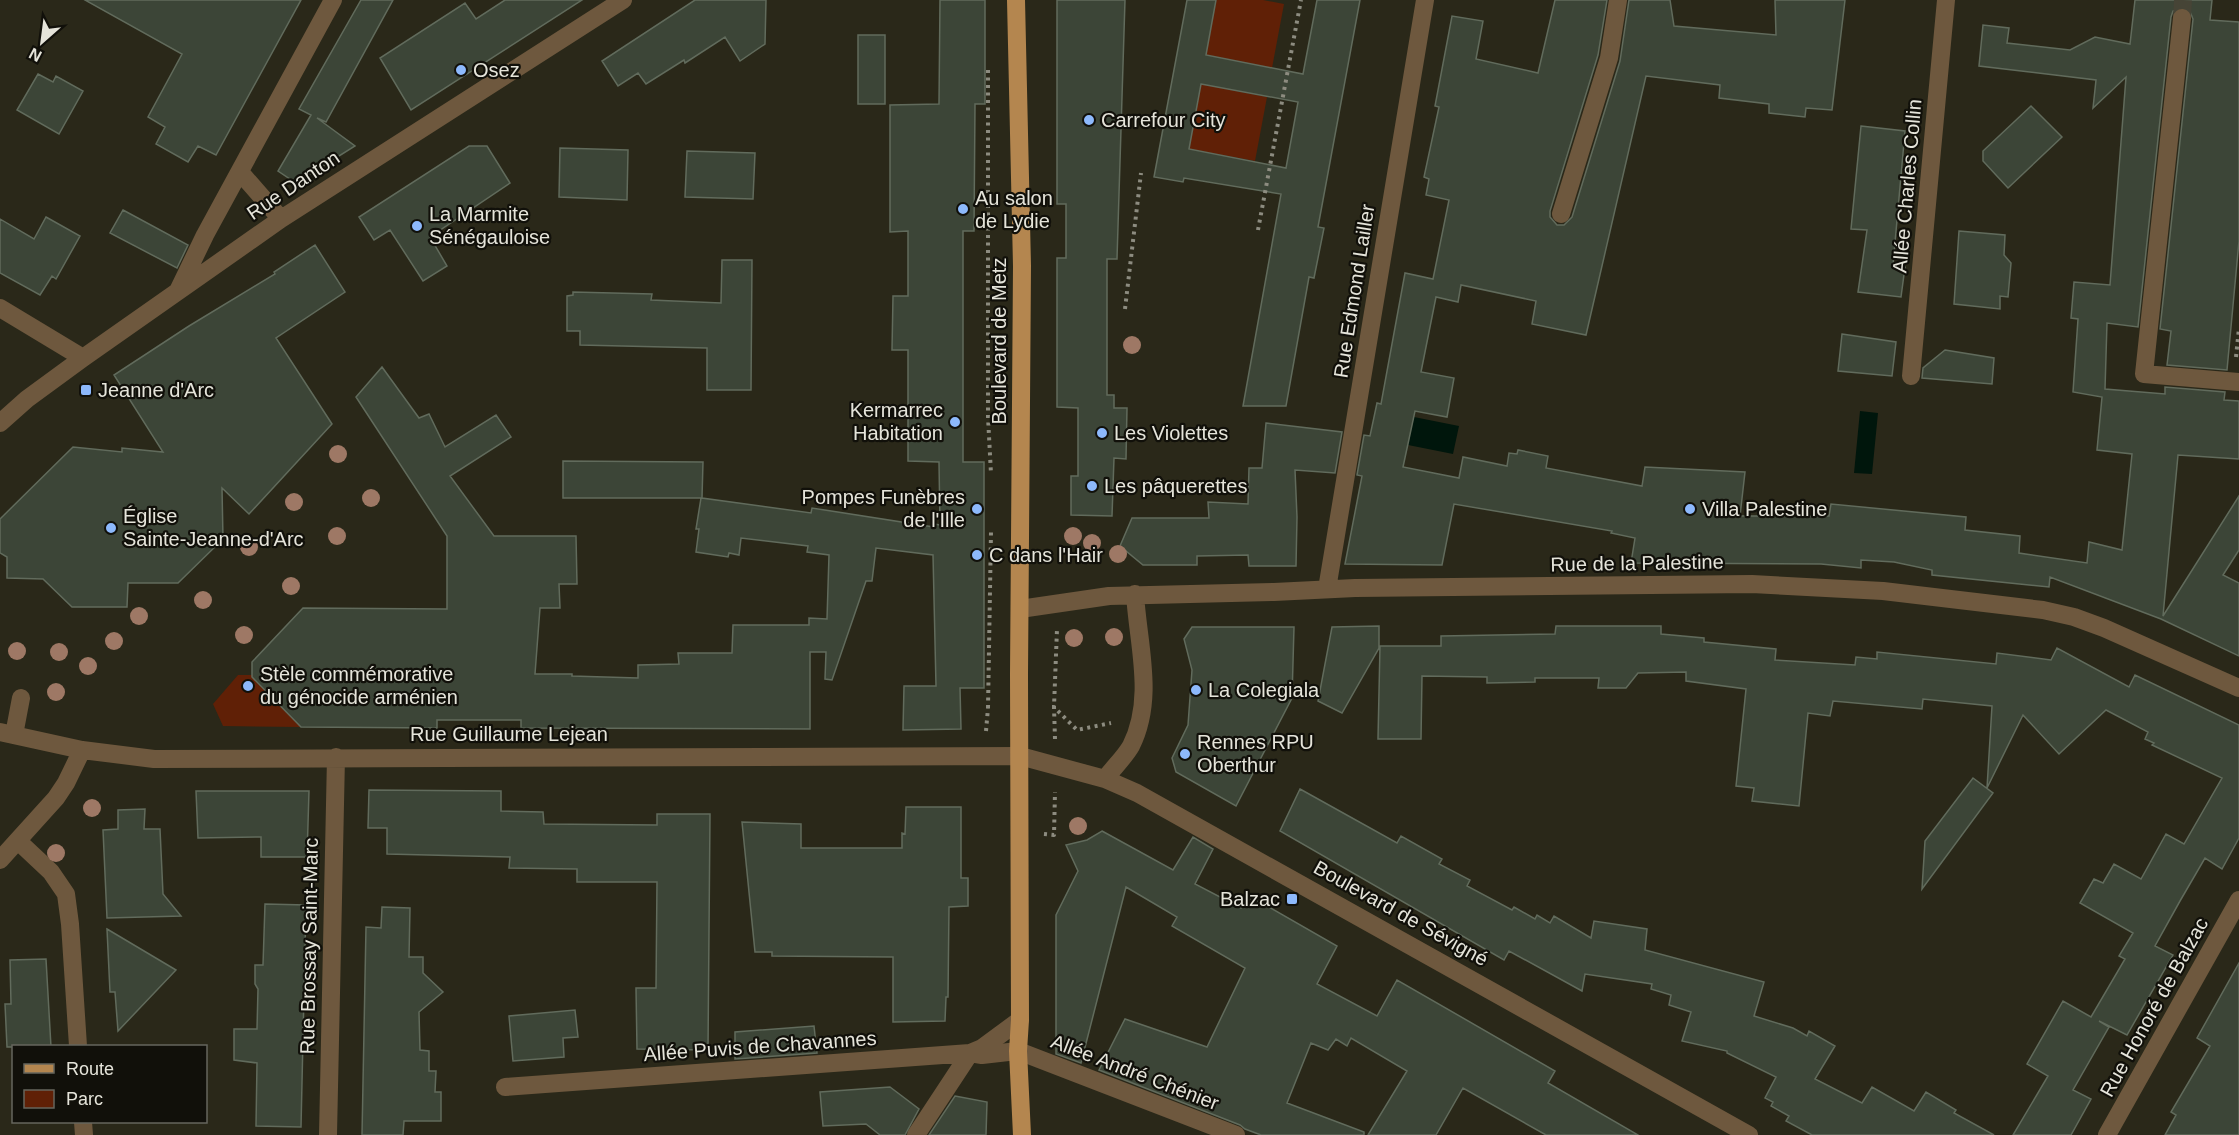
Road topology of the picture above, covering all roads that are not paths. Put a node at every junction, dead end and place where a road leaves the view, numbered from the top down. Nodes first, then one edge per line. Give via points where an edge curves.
1 (333, 0) edge
2 (623, 0) edge
3 (1016, 0) edge
4 (1425, 0) edge
5 (1618, 0) edge
6 (1946, 0) edge
7 (2181, 18) tunnel mouth
8 (240, 172) junction
9 (1561, 214) dead end
10 (281, 219) junction
11 (178, 291) junction
12 (0, 308) edge
13 (83, 358) junction
14 (1911, 376) dead end
15 (2239, 382) edge
16 (0, 423) edge
17 (1327, 589) junction
18 (1135, 594) junction
19 (1020, 609) junction
20 (2239, 688) edge
21 (21, 698) dead end
22 (7, 734) edge
23 (82, 750) junction
24 (1020, 756) junction
25 (336, 757) junction
26 (1105, 779) junction
27 (18, 841) junction
28 (0, 860) edge
29 (2239, 900) edge
30 (1020, 1020) junction
31 (78, 1045) edge
32 (1018, 1051) junction
33 (970, 1053) junction
34 (504, 1087) dead end
35 (328, 1135) edge
36 (916, 1135) edge
37 (1022, 1135) edge
38 (1236, 1135) edge
39 (1749, 1135) edge
40 (2108, 1135) edge

1 - 8 street
2 - 10 street, Rue Danton
3 - 19 main road, Boulevard de Metz via 1022,266
4 - 17 street, Rue Edmond Lailler
5 - 9 street via 1610,57
6 - 14 street, Allée Charles Collin
7 - 15 street via 2144,374
8 - 10 street
8 - 11 street
10 - 11 street, Rue Danton
11 - 13 street, Rue Danton
12 - 13 street
13 - 16 street, Rue Danton
17 - 18 street, Rue de la Palestine
17 - 20 street, Rue de la Palestine via 1752,584 1883,591 2074,617
18 - 19 street, Rue de la Palestine
18 - 26 street via 1145,679 1141,719 1130,747
19 - 24 main road, Boulevard de Metz
21 - 22 street
22 - 23 street, Rue Guillaume Lejean
23 - 25 street, Rue Guillaume Lejean via 154,759
23 - 27 street via 66,783
24 - 25 street, Rue Guillaume Lejean
24 - 26 street, Boulevard de Sévigné
24 - 30 main road, Boulevard de Metz
25 - 35 street, Rue Brossay Saint-Marc
26 - 39 street, Boulevard de Sévigné via 1137,792
27 - 28 street
27 - 31 street via 51,872 66,894
29 - 40 street, Rue Honoré de Balzac
30 - 32 main road, Boulevard de Metz
30 - 33 street
32 - 33 street, Allée Puvis de Chavannes
32 - 37 main road, Boulevard de Metz
32 - 38 street, Allée André Chénier
33 - 34 street, Allée Puvis de Chavannes
33 - 36 street

